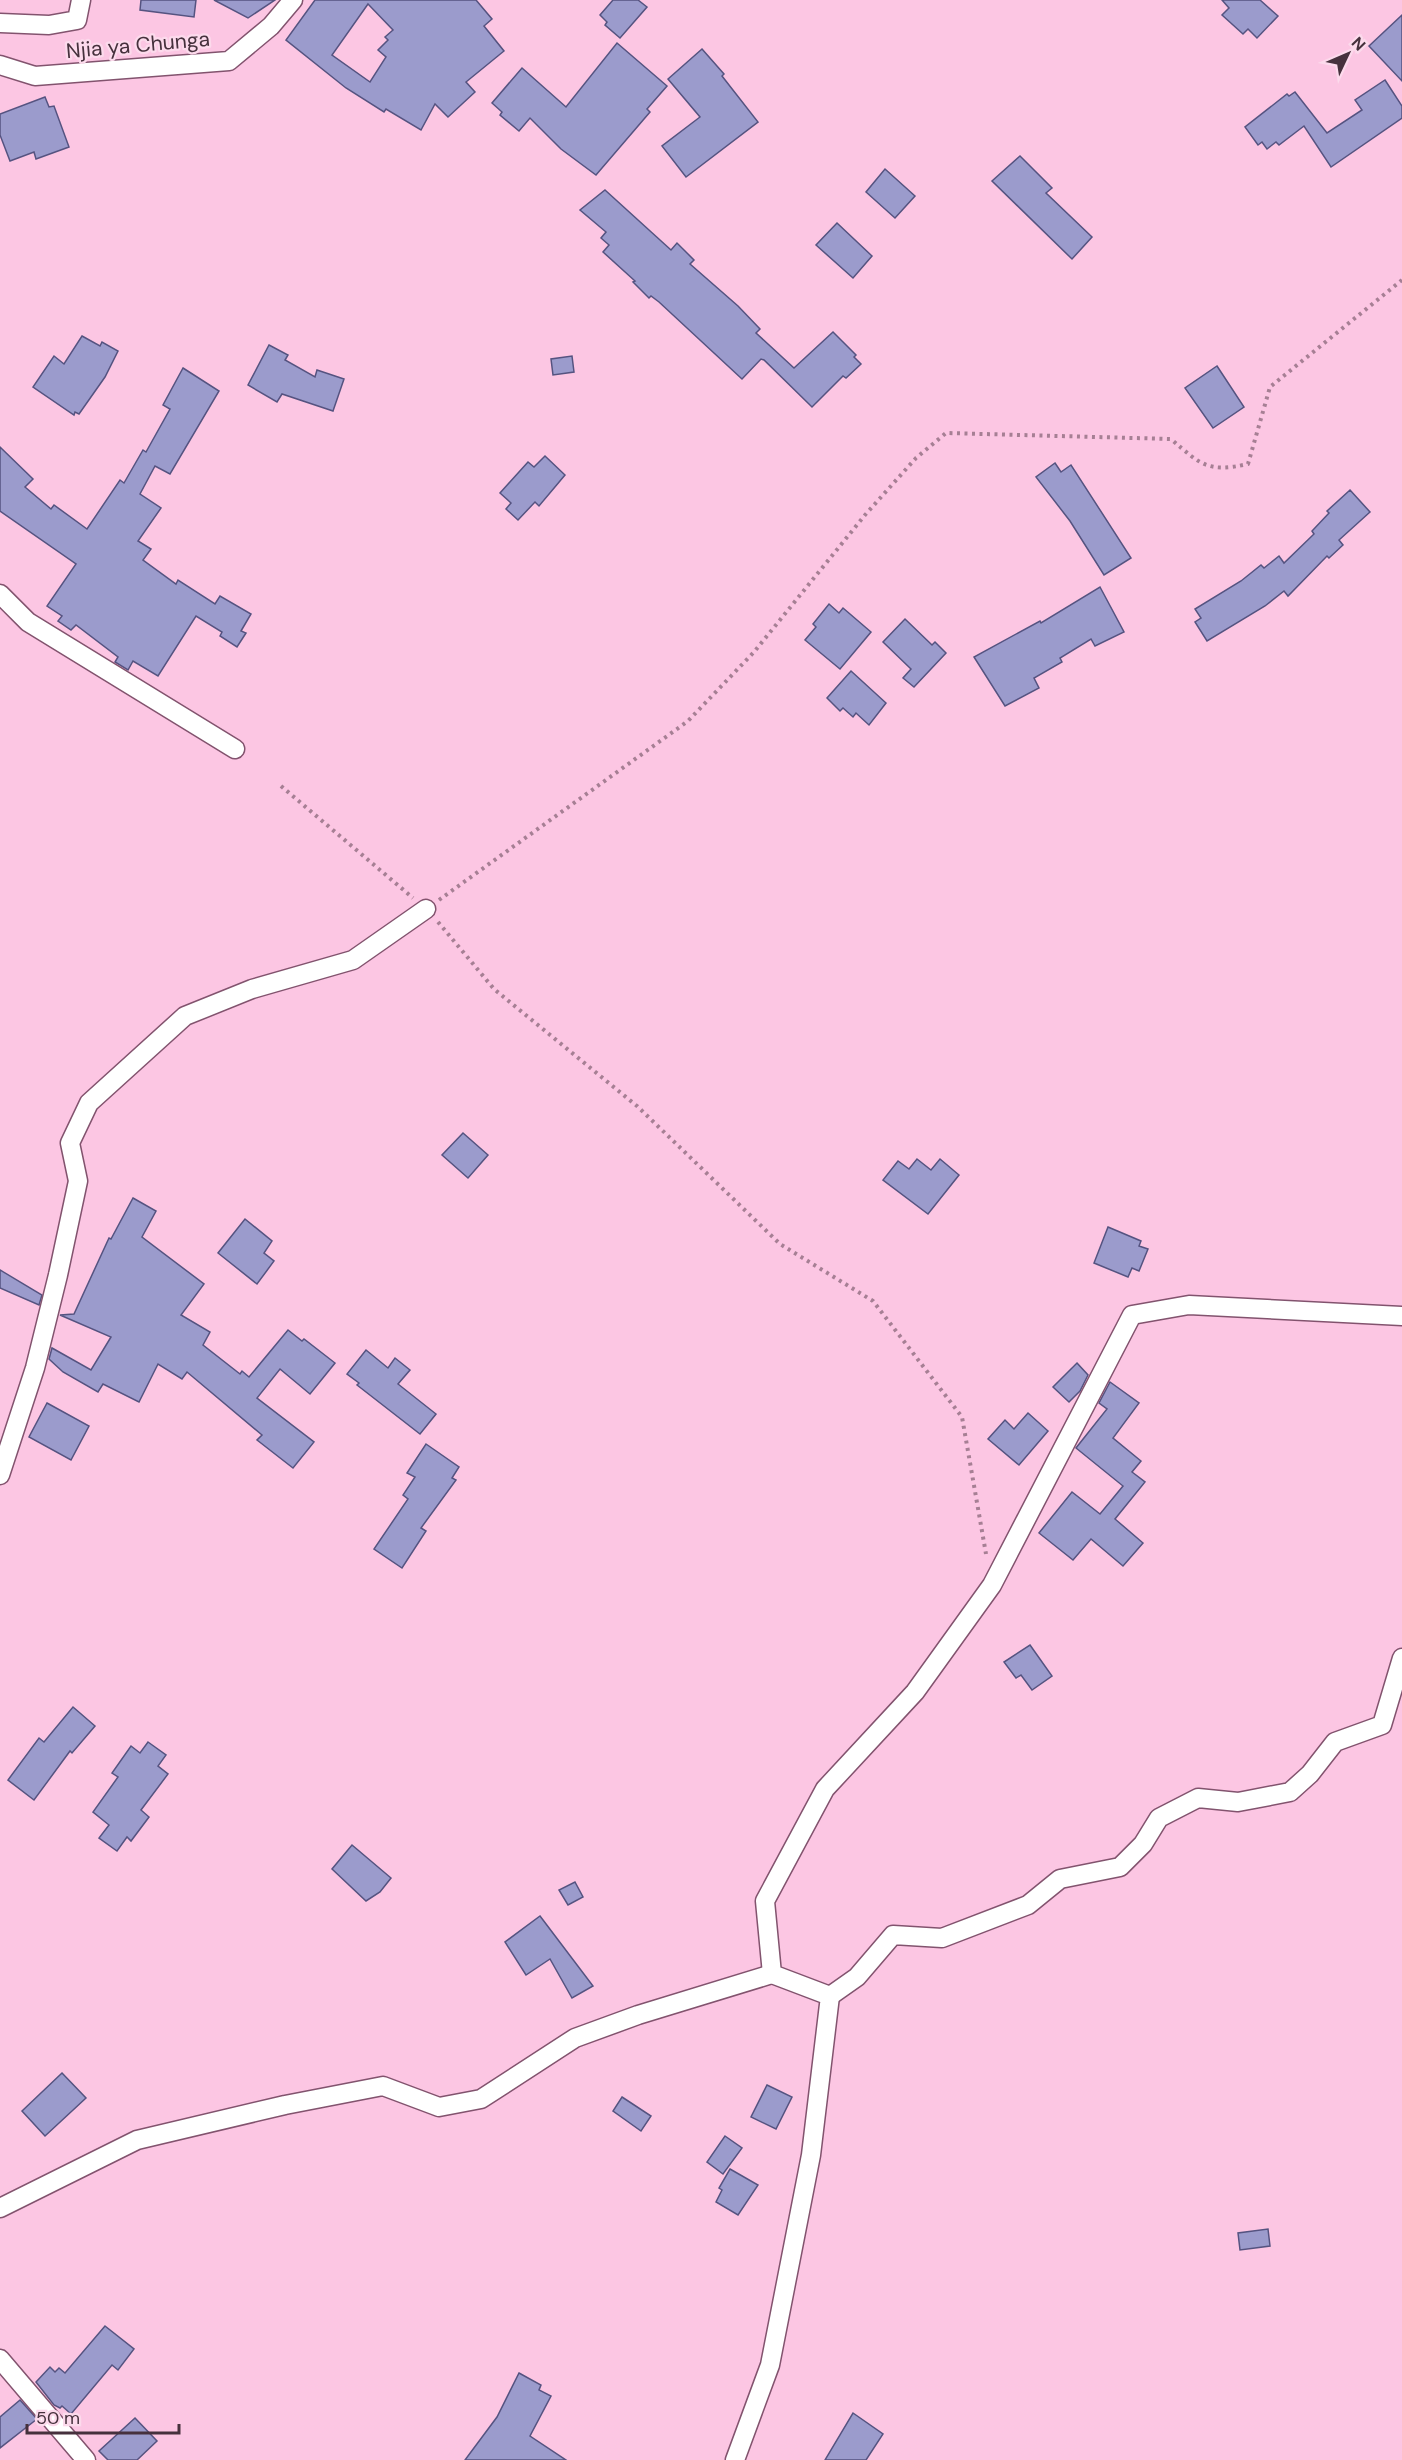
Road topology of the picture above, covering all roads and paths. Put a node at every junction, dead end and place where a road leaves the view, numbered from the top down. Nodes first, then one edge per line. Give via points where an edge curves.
1 (81, 0) edge
2 (293, 0) edge
3 (1, 22) edge
4 (0, 65) edge
5 (1402, 280) edge
6 (0, 594) edge
7 (235, 749) dead end
8 (281, 786) dead end
9 (426, 909) junction
10 (1402, 1316) edge
11 (0, 1475) edge
12 (992, 1585) junction
13 (1402, 1658) edge
14 (772, 1974) junction
15 (831, 1996) junction
16 (0, 2208) edge
17 (0, 2359) edge
18 (86, 2460) edge
19 (735, 2460) edge

1 - 3 street via 77,20 49,25
2 - 4 street, Njia ya Chunga via 271,26 229,61 35,76
5 - 9 path via 1270,387 1248,464 1221,470 1196,460 1171,440 946,433 916,458 754,652 688,721
6 - 7 street via 28,622
8 - 9 path
9 - 11 street via 353,960 252,989 184,1016 89,1103 70,1143 78,1181 58,1275 35,1368
9 - 12 path via 494,988 637,1106 780,1244 873,1301 962,1417
10 - 12 street via 1189,1305 1132,1315
12 - 14 street via 915,1692 825,1789 765,1901
13 - 15 street via 1382,1725 1335,1742 1290,1792 1238,1802 1198,1798 1159,1818 1143,1844 1120,1867 1060,1879 1028,1905 942,1938 893,1935 857,1977
14 - 15 street
14 - 16 street via 575,2038 481,2099 439,2107 383,2086 285,2105 137,2140
15 - 19 street via 811,2156 770,2365
17 - 18 street

